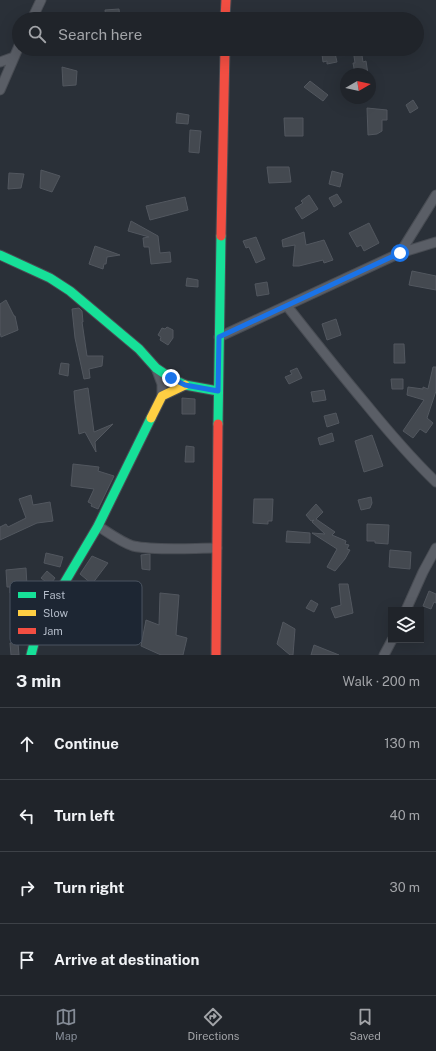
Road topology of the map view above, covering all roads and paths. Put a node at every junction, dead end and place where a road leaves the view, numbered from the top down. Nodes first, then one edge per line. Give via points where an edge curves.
1 (41, 0) edge
2 (226, 0) edge
3 (35, 12) edge
4 (225, 12) edge
5 (225, 56) edge
6 (14, 57) joint
7 (0, 62) edge
8 (0, 90) edge
9 (436, 194) edge
10 (436, 242) edge
11 (400, 253) junction
12 (0, 255) edge
13 (287, 306) junction
14 (219, 337) junction
15 (156, 368) junction
16 (185, 385) junction
17 (218, 391) junction
18 (162, 396) junction
19 (436, 482) edge
20 (98, 526) junction
21 (217, 548) junction
22 (436, 548) edge
23 (65, 581) edge
24 (407, 607) edge
25 (390, 643) edge
26 (34, 645) edge
27 (31, 655) edge
28 (216, 655) edge
29 (384, 655) edge

1 - 3 street
2 - 4 street
5 - 14 street
6 - 7 street
6 - 8 street
9 - 11 street
10 - 11 street
11 - 13 street
12 - 15 street via 50,278 70,291 138,349
13 - 14 street
13 - 19 street via 394,438
14 - 17 street
15 - 16 street
15 - 18 street via 161,377
16 - 17 street
16 - 18 street
17 - 21 street
18 - 20 street
20 - 21 street via 133,546
20 - 23 street
21 - 28 street
22 - 24 street
25 - 29 street
26 - 27 street

